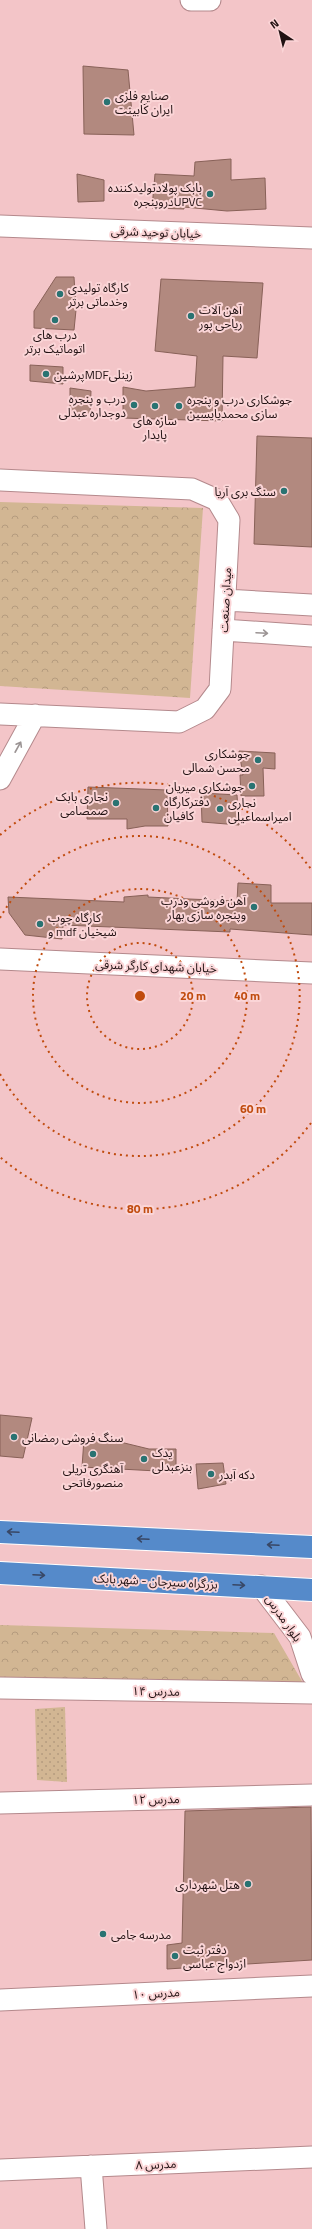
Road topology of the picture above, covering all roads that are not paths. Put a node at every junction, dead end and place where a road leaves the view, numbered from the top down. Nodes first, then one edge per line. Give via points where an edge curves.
1 (191, 0) edge
2 (210, 0) edge
3 (0, 226) edge
4 (312, 238) edge
5 (0, 480) edge
6 (225, 600) junction
7 (309, 605) edge
8 (223, 630) junction
9 (308, 635) edge
10 (0, 714) edge
11 (35, 715) junction
12 (0, 779) edge
13 (0, 959) edge
14 (312, 973) edge
15 (0, 1532) edge
16 (312, 1547) edge
17 (0, 1573) edge
18 (261, 1586) junction
19 (312, 1590) edge
20 (312, 1674) edge
21 (0, 1688) edge
22 (312, 1693) edge
23 (312, 1795) edge
24 (0, 1803) edge
25 (312, 1986) edge
26 (0, 2000) edge
27 (312, 2157) edge
28 (91, 2166) junction
29 (0, 2170) edge
30 (96, 2229) edge

1 - 2 street
3 - 4 street, خیابان توحید شرقی
5 - 6 street, میدان صنعت via 192,489 217,500 229,520
6 - 7 street
6 - 8 street, میدان صنعت
7 - 9 street
8 -> 9 street
8 - 11 street, میدان صنعت via 220,689 205,709 179,722
10 - 11 street, میدان صنعت
12 -> 11 street
13 - 14 street, خیابان شهدای کارگر شرقی
16 -> 15 highway
17 -> 18 highway, بزرگراه سیرجان - شهر بابک
18 - 19 highway, بزرگراه سیرجان - شهر بابک
18 - 20 street, بلوار مدرس via 300,1637
21 - 22 street, مدرس ۱۴
23 - 24 street, مدرس ۱۲
25 - 26 street, مدرس ۱۰
27 - 28 street, مدرس ۸
28 - 29 street, مدرس ۸
28 - 30 street

